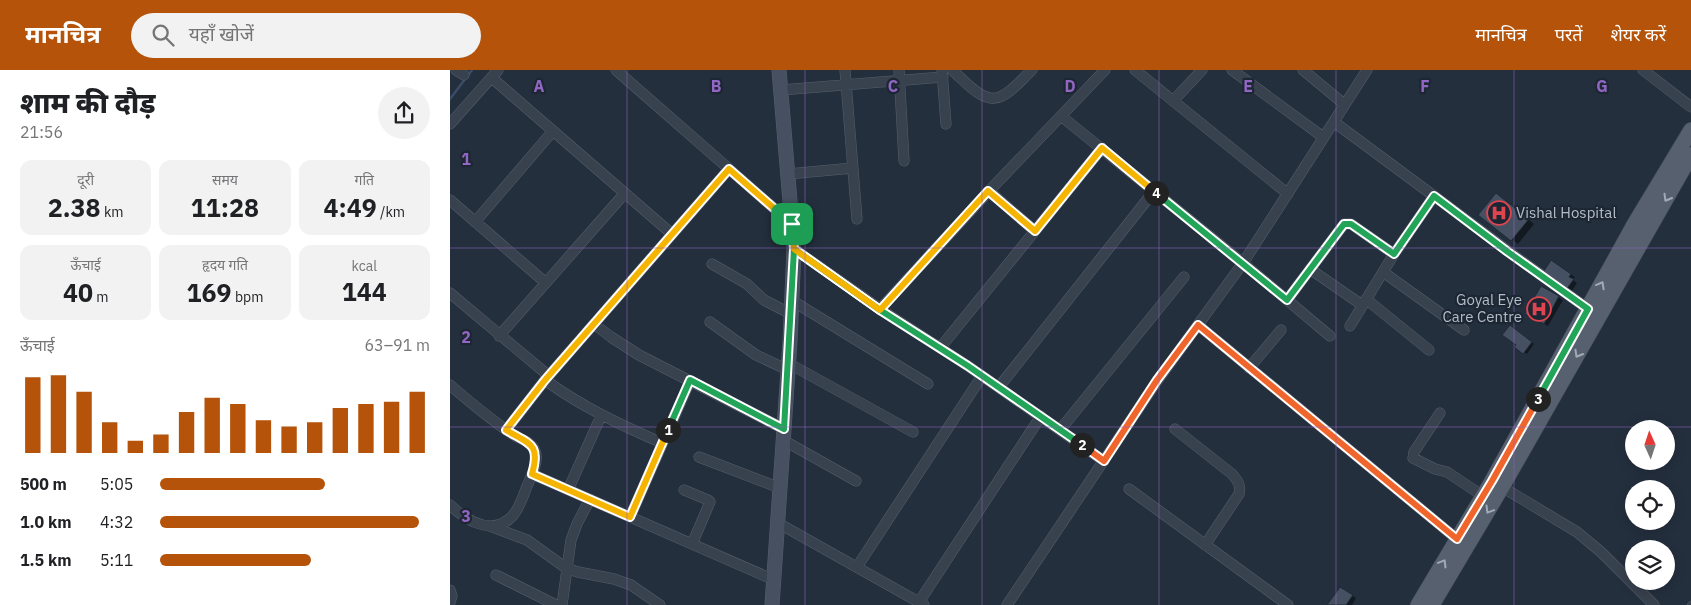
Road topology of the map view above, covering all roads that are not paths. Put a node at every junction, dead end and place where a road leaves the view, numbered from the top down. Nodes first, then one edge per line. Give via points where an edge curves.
1 (616, 70) edge
2 (779, 70) edge
3 (845, 70) edge
4 (1032, 70) edge
5 (1105, 70) edge
6 (1135, 70) edge
7 (1202, 70) edge
8 (1232, 70) edge
9 (1303, 70) edge
10 (1367, 70) edge
11 (1643, 70) edge
12 (958, 72) edge
13 (943, 73) edge
14 (495, 74) edge
15 (899, 75) edge
16 (846, 84) junction
17 (781, 90) junction
18 (1173, 101) junction
19 (1344, 104) junction
20 (1691, 107) edge
21 (1061, 116) junction
22 (1334, 122) junction
23 (450, 124) edge
24 (946, 124) dead end
25 (1691, 130) edge
26 (553, 131) junction
27 (1323, 137) junction
28 (1102, 148) junction
29 (1691, 155) edge
30 (904, 161) dead end
31 (853, 168) junction
32 (729, 169) junction
33 (788, 174) junction
34 (988, 191) junction
35 (1154, 191) junction
36 (625, 193) junction
37 (1288, 194) junction
38 (1434, 196) junction
39 (450, 200) edge
40 (857, 219) dead end
41 (476, 222) junction
42 (792, 224) junction
43 (1035, 231) junction
44 (672, 234) junction
45 (794, 249) junction
46 (1394, 254) junction
47 (1243, 263) junction
48 (712, 264) dead end
49 (1310, 269) junction
50 (1383, 272) junction
51 (1184, 277) dead end
52 (546, 283) junction
53 (450, 293) edge
54 (1287, 300) junction
55 (1364, 302) junction
56 (791, 307) junction
57 (1588, 309) junction
58 (880, 310) junction
59 (710, 322) dead end
60 (594, 324) junction
61 (1198, 325) junction
62 (1350, 326) dead end
63 (1282, 330) dead end
64 (1464, 330) dead end
65 (499, 336) junction
66 (1330, 336) dead end
67 (940, 348) junction
68 (1429, 350) dead end
69 (788, 366) junction
70 (1249, 368) junction
71 (982, 376) junction
72 (547, 378) junction
73 (690, 380) junction
74 (928, 384) dead end
75 (450, 387) edge
76 (999, 387) junction
77 (1440, 413) dead end
78 (601, 416) junction
79 (1040, 416) junction
80 (506, 430) junction
81 (1060, 430) junction
82 (1175, 430) dead end
83 (913, 432) dead end
84 (784, 434) junction
85 (662, 443) junction
86 (699, 456) dead end
87 (1104, 461) junction
88 (532, 474) junction
89 (856, 481) dead end
90 (1497, 484) junction
91 (780, 488) junction
92 (1129, 489) dead end
93 (568, 490) junction
94 (684, 490) dead end
95 (1483, 496) junction
96 (590, 499) junction
97 (450, 504) edge
98 (630, 517) junction
99 (778, 523) junction
100 (487, 525) junction
101 (1457, 539) junction
102 (692, 544) junction
103 (1205, 545) junction
104 (857, 567) junction
105 (566, 568) junction
106 (496, 575) dead end
107 (774, 580) junction
108 (450, 590) edge
109 (450, 602) edge
110 (921, 604) edge
111 (556, 605) edge
112 (562, 605) edge
113 (660, 605) edge
114 (772, 605) edge
115 (1007, 605) edge
116 (1288, 605) edge
117 (1418, 605) edge
118 (1432, 605) edge
119 (1654, 605) edge

1 - 32 street
2 - 17 street
3 - 16 street
4 - 12 street via 994,99 986,98
5 - 21 street
6 - 18 street
7 - 18 street
8 - 27 street
9 - 19 street
10 - 19 street
11 - 20 street
13 - 15 street
13 - 24 street
14 - 23 street
14 - 26 street
15 - 16 street
15 - 30 street
16 - 17 street
16 - 31 street
17 - 33 street
18 - 37 street
19 - 22 street
21 - 28 street
21 - 34 street
22 - 27 street
22 - 38 street
57 -> 25 main road
26 - 36 street
26 - 41 street
27 - 37 street
28 - 35 street
28 - 43 street
29 -> 90 main road
31 - 33 street
31 - 40 street
32 - 42 street
32 - 44 street
33 - 42 street
34 - 43 street
34 - 58 street
35 - 47 street
35 - 76 street
36 - 44 street
36 - 52 street
37 - 47 street
38 - 46 street
38 - 57 street
39 - 41 street
41 - 52 street
42 - 45 street
43 - 67 street
44 - 60 street
45 - 56 street
45 - 58 street
46 - 49 street via 1347,223
46 - 50 street
47 - 54 street
47 - 61 street
48 - 56 street via 746,284 764,300
49 - 54 street
49 - 55 street
50 - 55 street
50 - 64 street
51 - 81 street
52 - 65 street
53 - 65 street
54 - 66 street
55 - 62 street
55 - 68 street
56 - 69 street
56 - 74 street
57 - 90 main road
58 - 67 street
59 - 69 street via 756,354
60 - 72 street
60 - 73 street via 639,355
61 - 70 street
61 - 87 street
63 - 70 street
65 - 72 street
67 - 71 street
69 - 83 street
69 - 84 street
70 - 101 street
71 - 76 street
71 - 104 street
72 - 78 street via 565,394
72 - 80 street
73 - 84 street
73 - 85 street
75 - 80 street
76 - 79 street
77 - 95 street via 1413,458 1447,472
78 - 85 street
78 - 93 street
79 - 81 street
79 - 110 street
80 - 88 street via 532,445 536,458
81 - 87 street
82 - 103 street via 1232,474 1240,487 1239,494
84 - 89 street
84 - 91 street
85 - 98 street
86 - 91 street
87 - 115 street
88 - 93 street
88 - 100 street via 517,510 508,520
90 - 95 main road
90 -> 118 main road
90 - 119 street via 1577,532
91 - 99 street
92 - 103 street
93 - 96 street
94 - 102 street via 710,502
95 - 101 main road
96 - 98 street
96 - 105 street via 571,540
97 - 100 street via 473,522
98 - 102 street
99 - 104 street
99 - 107 street
100 - 105 street via 527,540
117 -> 101 main road
102 - 107 street
103 - 116 street
104 - 110 street
105 - 112 street
105 - 113 street via 631,585
106 - 111 street
107 - 114 street
108 - 109 street

